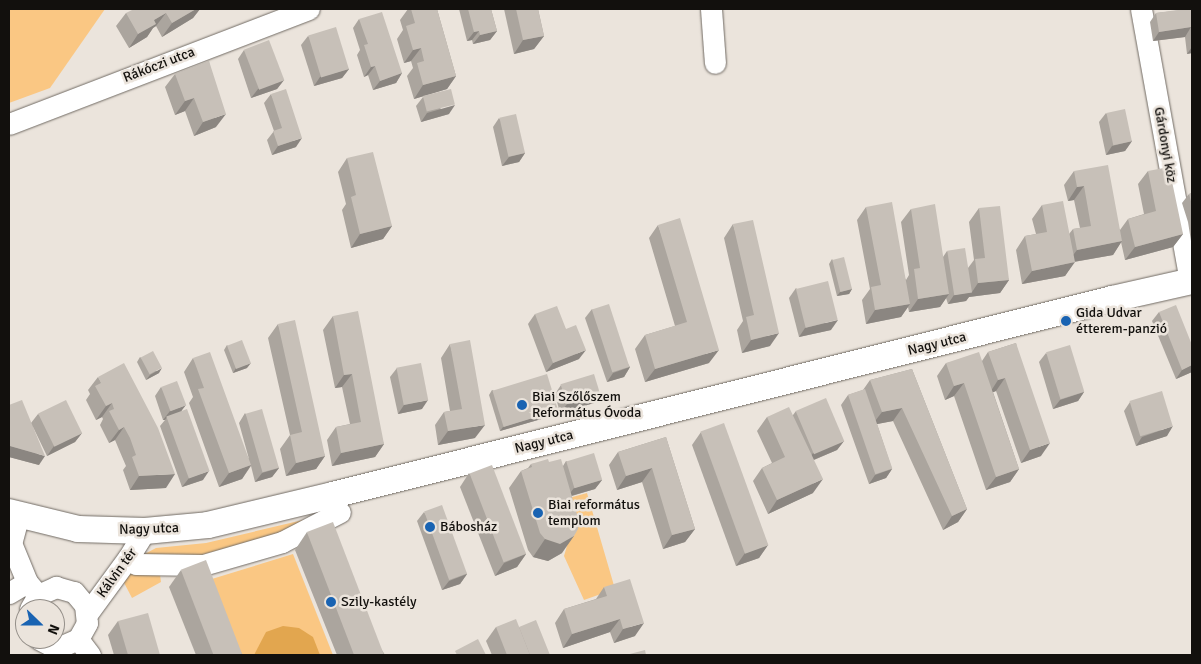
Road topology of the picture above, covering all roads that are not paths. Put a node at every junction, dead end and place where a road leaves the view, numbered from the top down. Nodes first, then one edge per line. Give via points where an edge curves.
1 (309, 9) edge
2 (711, 9) edge
3 (1141, 9) edge
4 (715, 63) dead end
5 (9, 124) edge
6 (1191, 281) edge
7 (340, 512) dead end
8 (14, 513) edge
9 (145, 531) junction
10 (128, 558) junction
11 (9, 593) edge
12 (32, 595) edge
13 (87, 614) junction
14 (65, 646) edge
15 (84, 647) edge

1 - 5 street, Rákóczi utca
2 - 4 street
3 - 6 street, Gárdonyi köz
6 - 9 main road, Nagy utca via 333,495 208,524
7 - 10 street via 282,542 203,565 136,564
8 - 9 main road, Nagy utca via 78,528
8 - 12 street via 11,543
9 - 10 street, Kálvin tér
10 - 13 street, Kálvin tér
11 - 12 street
12 - 13 street via 56,587 65,588 80,597
13 - 15 street, Kálvin tér
14 - 15 street

